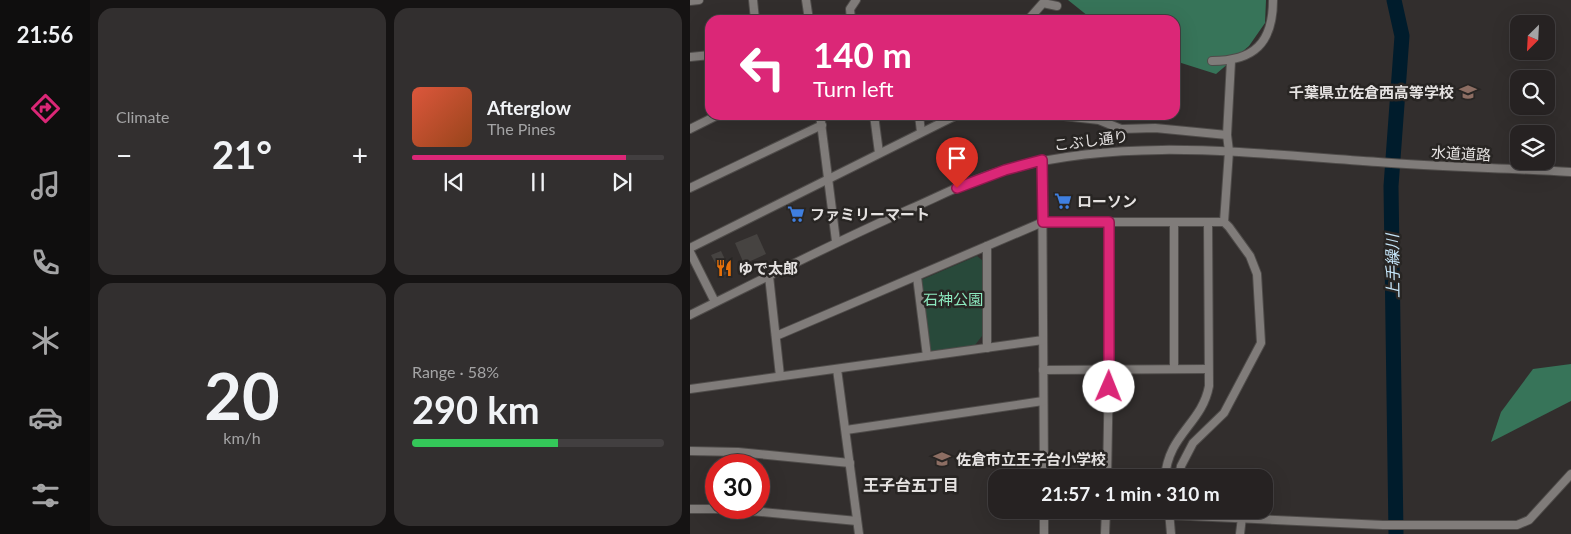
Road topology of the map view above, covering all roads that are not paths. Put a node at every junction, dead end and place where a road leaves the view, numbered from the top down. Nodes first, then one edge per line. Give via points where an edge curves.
1 (699, 0) edge
2 (753, 0) edge
3 (806, 0) edge
4 (856, 0) edge
5 (1273, 0) edge
6 (690, 1) edge
7 (1057, 6) dead end
8 (754, 15) edge
9 (808, 15) edge
10 (851, 15) edge
11 (1032, 15) edge
12 (705, 56) edge
13 (690, 57) edge
14 (1212, 61) dead end
15 (1231, 61) junction
16 (708, 120) edge
17 (821, 120) edge
18 (875, 120) edge
19 (919, 120) edge
20 (946, 120) edge
21 (1099, 120) edge
22 (822, 126) junction
23 (690, 129) edge
24 (921, 132) junction
25 (1227, 135) junction
26 (1229, 151) junction
27 (879, 153) junction
28 (1042, 160) junction
29 (1379, 162) joint
30 (1571, 172) edge
31 (828, 178) junction
32 (690, 188) edge
33 (1043, 222) junction
34 (1109, 222) junction
35 (1174, 222) junction
36 (1208, 222) junction
37 (1224, 222) junction
38 (836, 241) junction
39 (987, 246) junction
40 (690, 248) edge
41 (690, 252) edge
42 (769, 276) junction
43 (918, 277) junction
44 (715, 302) junction
45 (690, 315) edge
46 (776, 336) junction
47 (1043, 340) junction
48 (987, 348) junction
49 (927, 356) junction
50 (837, 369) junction
51 (1109, 369) junction
52 (1174, 369) junction
53 (1208, 369) junction
54 (1043, 370) junction
55 (780, 376) junction
56 (690, 389) edge
57 (1043, 401) junction
58 (846, 430) junction
59 (690, 451) edge
60 (850, 463) junction
61 (1044, 469) edge
62 (1107, 469) edge
63 (1167, 469) edge
64 (1180, 469) edge
65 (1571, 474) edge
66 (690, 509) edge
67 (1044, 519) edge
68 (1106, 519) edge
69 (1170, 519) edge
70 (1242, 519) edge
71 (1273, 519) edge
72 (857, 522) junction
73 (859, 534) edge
74 (1044, 534) edge
75 (1105, 534) edge
76 (1172, 534) edge
77 (1240, 534) edge

1 - 6 street
2 - 8 street
3 - 9 street
4 - 10 street via 850,9
5 - 15 street via 1272,19 1260,45 1240,59
7 - 11 street via 1043,3
12 - 13 street
14 - 15 street
15 - 25 street
16 - 23 street
17 - 22 street
18 - 27 street
19 - 24 street
20 - 24 street
21 - 25 street via 1122,129 1155,128
22 - 31 street
22 - 32 street
24 - 27 street
25 - 26 street
26 - 28 street, こぶし通り via 1138,149
26 - 29 street, こぶし通り
26 - 37 street
27 - 31 street
28 - 33 street
28 - 38 street, こぶし通り via 975,180
29 - 30 street, 水道道路
31 - 38 street
31 - 40 street
33 - 34 street
33 - 39 street
33 - 47 street
34 - 35 street
34 - 51 street
35 - 36 street
35 - 52 street
36 - 37 street
36 - 53 street
37 - 64 street via 1245,249 1257,274 1261,343 1224,413 1193,443
38 - 42 street, こぶし通り
39 - 43 street
39 - 48 street
41 - 44 street
42 - 44 street, こぶし通り
42 - 46 street
43 - 46 street
43 - 49 street
44 - 45 street, こぶし通り
46 - 55 street
47 - 48 street
47 - 54 street
48 - 49 street
49 - 50 street
50 - 55 street
50 - 58 street
51 - 52 street
51 - 54 street
51 - 62 street
52 - 53 street
53 - 63 street via 1207,399 1181,434
54 - 57 street
55 - 56 street
57 - 58 street
57 - 61 street
58 - 60 street
59 - 60 street via 738,452
60 - 72 street
65 - 71 street via 1529,520 1517,525 1383,525
66 - 72 street via 729,509
67 - 74 street
68 - 75 street
69 - 76 street
70 - 77 street
72 - 73 street

